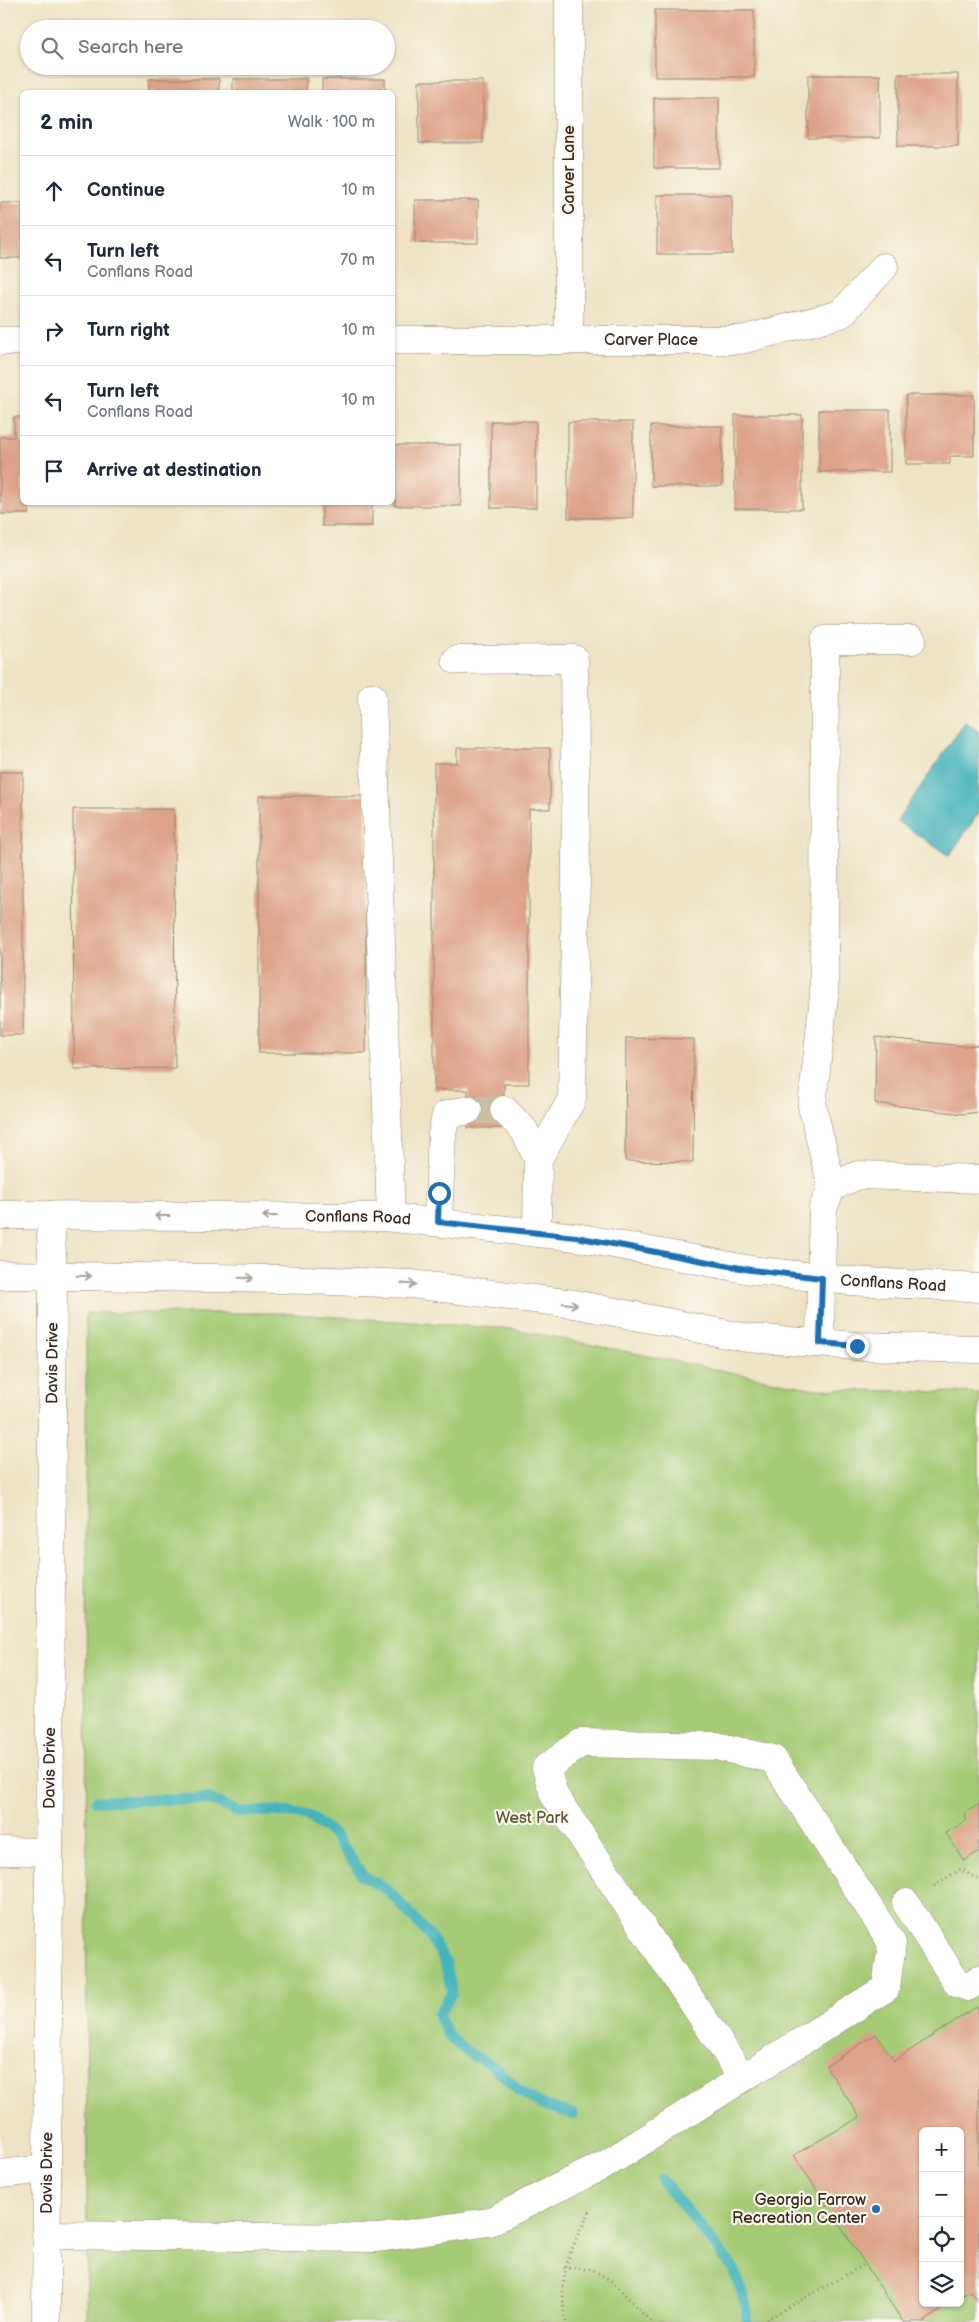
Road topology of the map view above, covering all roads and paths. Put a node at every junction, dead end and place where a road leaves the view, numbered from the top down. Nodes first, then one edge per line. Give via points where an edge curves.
1 (569, 0) edge
2 (884, 267) dead end
3 (0, 340) edge
4 (20, 340) edge
5 (395, 340) edge
6 (569, 340) junction
7 (912, 640) dead end
8 (456, 660) dead end
9 (372, 697) dead end
10 (468, 1110) tunnel mouth
11 (504, 1110) dead end
12 (538, 1159) junction
13 (979, 1179) edge
14 (832, 1187) junction
15 (0, 1215) edge
16 (50, 1216) junction
17 (391, 1217) junction
18 (438, 1222) junction
19 (537, 1232) junction
20 (0, 1275) edge
21 (53, 1276) junction
22 (822, 1278) junction
23 (979, 1288) edge
24 (820, 1343) junction
25 (979, 1349) edge
26 (0, 1852) edge
27 (49, 1852) junction
28 (906, 1903) dead end
29 (979, 1979) edge
30 (743, 2078) junction
31 (47, 2168) junction
32 (0, 2174) edge
33 (46, 2235) junction
34 (865, 2264) dead end
35 (564, 2268) dead end
36 (46, 2322) edge
37 (651, 2322) edge
38 (762, 2322) edge

1 - 6 main road, Carver Lane
2 - 6 main road, Carver Place via 841,314 741,340
3 - 4 main road
5 - 6 main road, Carver Place
7 - 14 main road via 825,640 824,996 812,1106
8 - 12 main road via 574,659 576,873 572,1099
9 - 17 main road
10 - 18 main road via 446,1115 442,1134
11 - 12 main road via 524,1130
12 - 19 main road
13 - 14 main road via 858,1175
14 - 22 main road via 823,1208
15 - 16 main road, Conflans Road
17 -> 16 main road, Conflans Road
16 - 21 main road, Davis Drive
17 - 18 main road, Conflans Road
18 - 19 main road, Conflans Road
19 - 22 main road, Conflans Road via 751,1270
20 - 21 main road
21 -> 24 main road via 410,1284 574,1304 747,1338
21 - 27 main road, Davis Drive
22 - 23 main road, Conflans Road
22 - 24 main road
24 - 25 main road
26 - 27 main road
27 - 31 main road, Davis Drive
28 - 29 main road via 958,1983 968,1987
30 - 30 main road via 886,1988 892,1942 773,1759 716,1746 581,1743 546,1768 554,1795
30 - 33 main road via 608,2163 489,2222 378,2238
31 - 32 main road
31 - 33 main road, Davis Drive
33 - 36 main road, Davis Drive
34 - 38 path
35 - 37 path via 591,2269 613,2282

